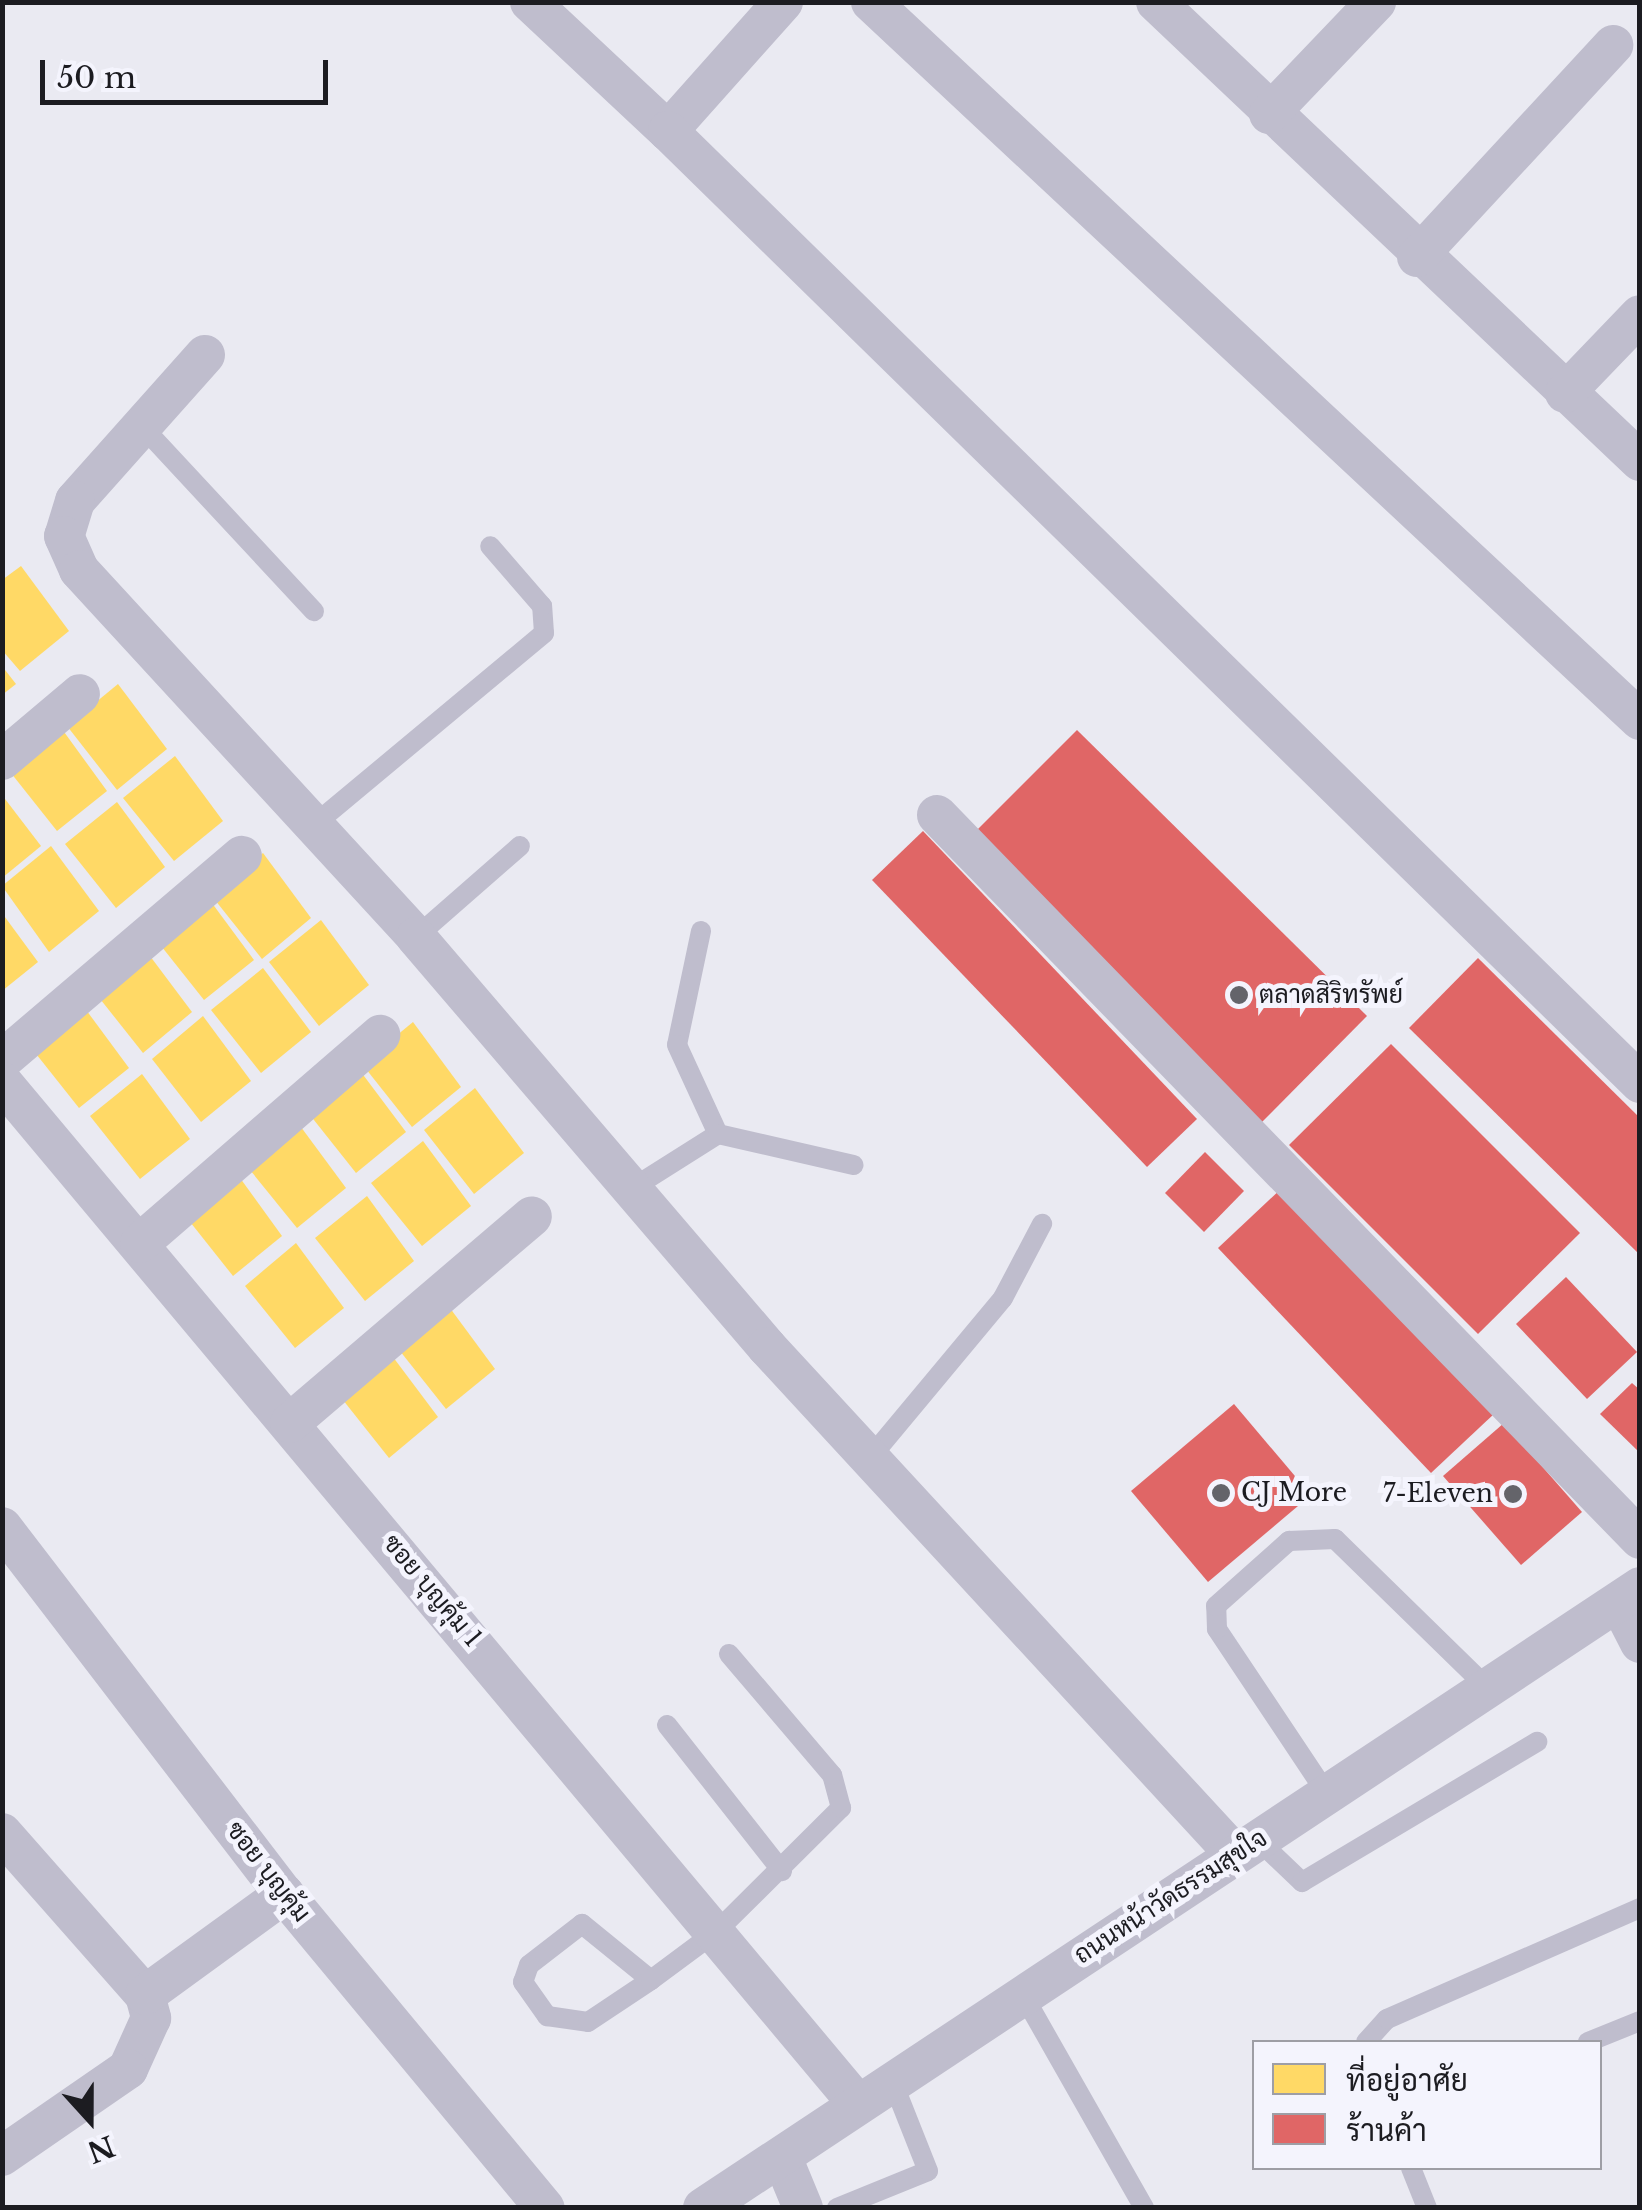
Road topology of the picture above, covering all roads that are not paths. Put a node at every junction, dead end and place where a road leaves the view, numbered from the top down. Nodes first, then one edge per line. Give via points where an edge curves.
1 (530, 2) edge
2 (783, 2) edge
3 (872, 2) edge
4 (1156, 2) edge
5 (1376, 2) edge
6 (1613, 45) dead end
7 (1269, 114) junction
8 (668, 131) junction
9 (1417, 257) junction
10 (1640, 315) edge
11 (205, 355) dead end
12 (1566, 392) junction
13 (139, 423) junction
14 (1640, 461) edge
15 (490, 546) dead end
16 (314, 611) dead end
17 (80, 694) dead end
18 (1640, 720) edge
19 (2, 760) edge
20 (937, 815) dead end
21 (315, 824) junction
22 (520, 846) dead end
23 (242, 856) dead end
24 (701, 931) dead end
25 (416, 938) junction
26 (380, 1035) dead end
27 (2, 1060) edge
28 (2, 1082) edge
29 (1640, 1083) edge
30 (718, 1134) junction
31 (854, 1165) dead end
32 (631, 1189) junction
33 (532, 1216) dead end
34 (1042, 1224) dead end
35 (140, 1243) junction
36 (290, 1423) junction
37 (870, 1458) junction
38 (2, 1527) edge
39 (1640, 1539) edge
40 (1629, 1594) edge
41 (1640, 1643) edge
42 (729, 1654) dead end
43 (1492, 1691) junction
44 (667, 1724) dead end
45 (1536, 1742) dead end
46 (1329, 1796) junction
47 (2, 1833) edge
48 (1246, 1847) junction
49 (782, 1872) junction
50 (284, 1894) junction
51 (1640, 1908) edge
52 (717, 1931) junction
53 (651, 1980) junction
54 (1022, 1993) junction
55 (145, 1995) junction
56 (1640, 2022) edge
57 (1368, 2040) edge
58 (1593, 2040) edge
59 (892, 2080) junction
60 (857, 2103) junction
61 (2, 2156) edge
62 (782, 2157) junction
63 (1411, 2170) edge
64 (545, 2208) edge
65 (703, 2208) edge
66 (803, 2208) edge
67 (837, 2208) edge
68 (1144, 2208) edge
69 (1427, 2208) edge

1 - 8 street
2 - 8 street
3 - 18 street
4 - 7 street
5 - 7 street
6 - 9 street
7 - 9 street
8 - 29 street
9 - 12 street
10 - 12 street
11 - 13 street
12 - 14 street
13 - 16 lane
13 - 21 street via 64,522 71,555
15 - 21 lane via 542,606 544,633
17 - 19 street
20 - 39 street
21 - 25 street
22 - 25 lane
23 - 27 street
24 - 30 lane via 678,1045
25 - 32 street
26 - 35 street
28 - 35 street, ซอย บุญคุ้ม 1
30 - 31 lane
30 - 32 lane
32 - 37 street
33 - 36 street
34 - 37 lane via 1003,1298
35 - 36 street, ซอย บุญคุ้ม 1
36 - 52 street, ซอย บุญคุ้ม 1
37 - 48 street
38 - 50 street, ซอย บุญคุ้ม
40 - 41 street
40 - 43 street, ถนนหน้าวัดธรรมสุขใจ
42 - 49 lane via 840,1792 836,1820
43 - 46 street, ถนนหน้าวัดธรรมสุขใจ
43 - 46 lane via 1334,1539 1289,1540 1216,1606 1218,1629
44 - 49 lane
45 - 48 lane via 1302,1882
46 - 48 street, ถนนหน้าวัดธรรมสุขใจ
47 - 55 street
48 - 54 street, ถนนหน้าวัดธรรมสุขใจ
49 - 52 lane
50 - 55 street
50 - 64 street, ซอย บุญคุ้ม
51 - 57 lane via 1387,2019
52 - 53 lane
52 - 60 street, ซอย บุญคุ้ม 1
53 - 53 lane via 582,1924 529,1965 523,1982 547,2016 570,2024
54 - 59 street, ถนนหน้าวัดธรรมสุขใจ
54 - 68 lane
55 - 61 street via 151,2018 140,2056
56 - 58 lane
59 - 60 street, ถนนหน้าวัดธรรมสุขใจ
59 - 67 lane via 928,2171
60 - 62 street, ถนนหน้าวัดธรรมสุขใจ
62 - 65 street, ถนนหน้าวัดธรรมสุขใจ
62 - 66 street
63 - 69 lane

